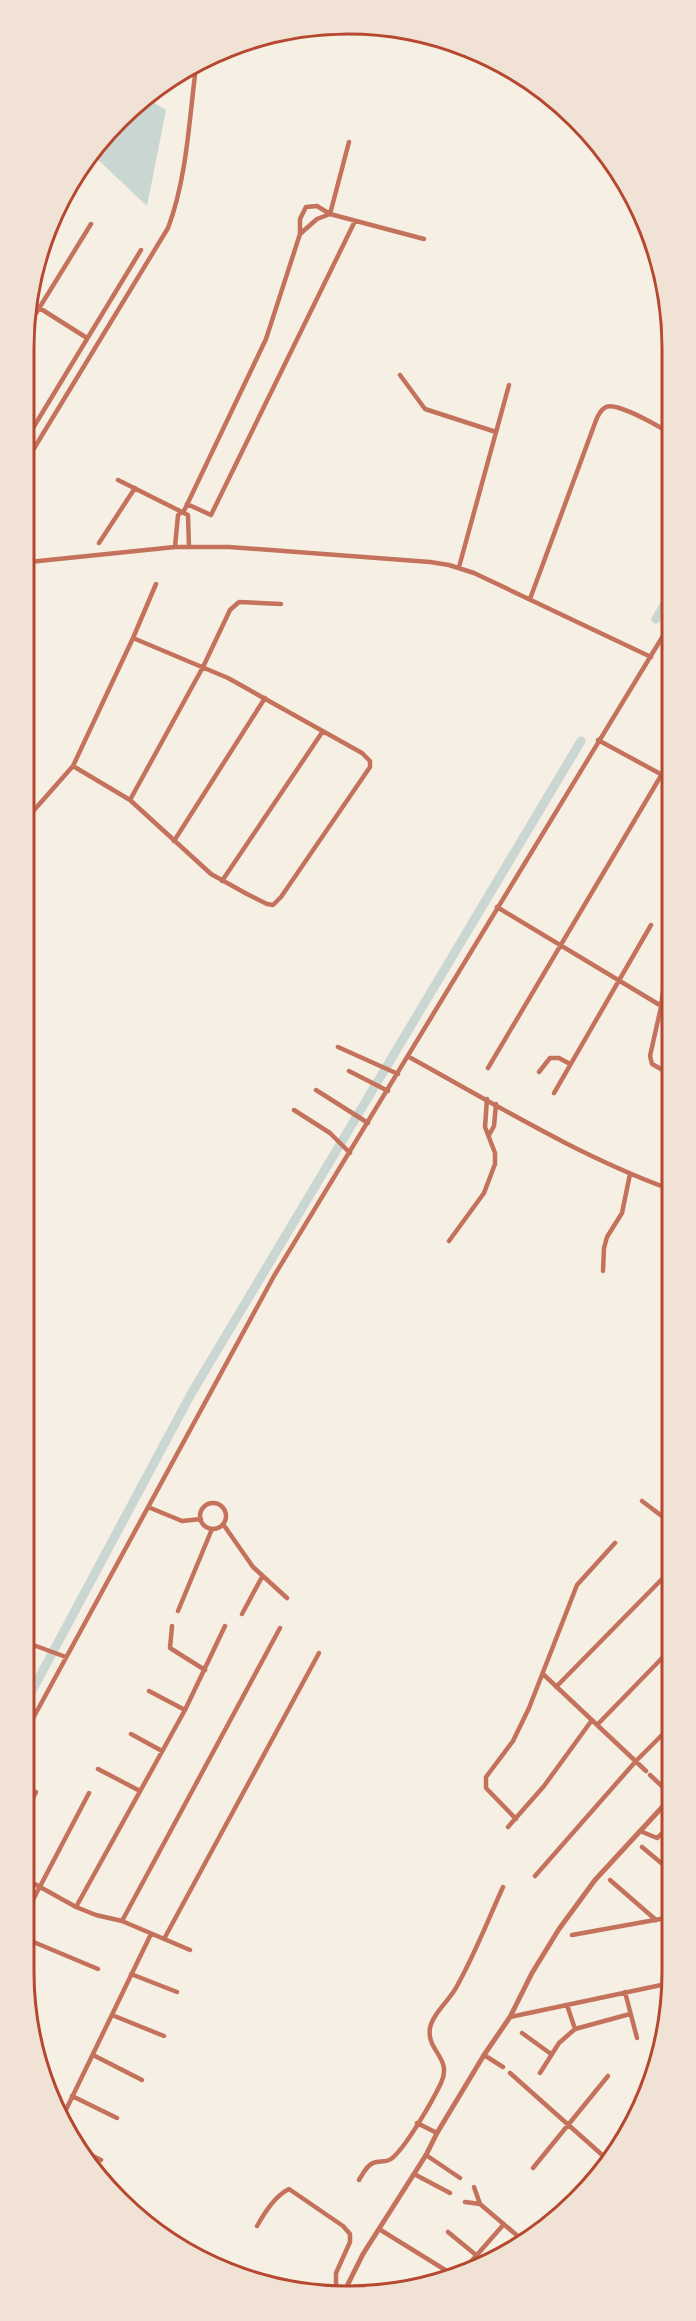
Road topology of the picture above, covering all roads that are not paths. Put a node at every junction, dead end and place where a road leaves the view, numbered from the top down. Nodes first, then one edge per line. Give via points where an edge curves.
1 (195, 75) edge
2 (349, 142) dead end
3 (330, 214) junction
4 (355, 221) junction
5 (91, 224) dead end
6 (300, 234) junction
7 (424, 239) dead end
8 (141, 250) dead end
9 (39, 308) junction
10 (36, 312) edge
11 (87, 338) junction
12 (400, 375) dead end
13 (509, 385) dead end
14 (34, 426) edge
15 (662, 429) edge
16 (496, 432) junction
17 (34, 448) edge
18 (118, 480) dead end
19 (135, 488) junction
20 (187, 504) junction
21 (184, 511) junction
22 (99, 543) dead end
23 (175, 547) junction
24 (189, 547) junction
25 (34, 561) edge
26 (459, 567) junction
27 (156, 584) dead end
28 (530, 599) junction
29 (280, 604) dead end
30 (133, 638) junction
31 (662, 638) edge
32 (651, 657) junction
33 (204, 668) junction
34 (265, 698) junction
35 (323, 731) junction
36 (598, 740) junction
37 (73, 766) junction
38 (662, 774) joint
39 (130, 800) junction
40 (34, 810) edge
41 (174, 841) junction
42 (222, 881) junction
43 (497, 907) junction
44 (651, 925) dead end
45 (561, 945) junction
46 (618, 981) junction
47 (662, 999) edge
48 (661, 1007) junction
49 (338, 1047) dead end
50 (409, 1057) junction
51 (570, 1064) junction
52 (488, 1068) dead end
53 (662, 1070) edge
54 (349, 1071) dead end
55 (539, 1072) dead end
56 (398, 1074) junction
57 (316, 1089) dead end
58 (386, 1089) junction
59 (554, 1092) dead end
60 (487, 1099) junction
61 (496, 1104) junction
62 (294, 1110) dead end
63 (368, 1124) junction
64 (489, 1135) junction
65 (350, 1153) junction
66 (630, 1174) junction
67 (662, 1186) edge
68 (449, 1241) dead end
69 (603, 1271) dead end
70 (642, 1501) dead end
71 (148, 1507) junction
72 (662, 1516) edge
73 (201, 1519) junction
74 (223, 1524) junction
75 (212, 1529) junction
76 (615, 1544) dead end
77 (262, 1577) junction
78 (662, 1579) edge
79 (287, 1598) dead end
80 (178, 1611) dead end
81 (242, 1614) dead end
82 (172, 1626) dead end
83 (225, 1626) dead end
84 (280, 1628) dead end
85 (34, 1645) edge
86 (319, 1653) dead end
87 (66, 1657) junction
88 (662, 1658) edge
89 (205, 1670) junction
90 (543, 1674) junction
91 (556, 1687) junction
92 (149, 1691) dead end
93 (185, 1710) junction
94 (34, 1716) edge
95 (592, 1720) junction
96 (597, 1725) junction
97 (131, 1734) dead end
98 (662, 1735) edge
99 (162, 1751) junction
100 (636, 1761) junction
101 (98, 1769) dead end
102 (662, 1786) edge
103 (140, 1791) junction
104 (36, 1792) dead end
105 (89, 1793) dead end
106 (34, 1796) edge
107 (662, 1807) edge
108 (516, 1819) junction
109 (508, 1827) dead end
110 (640, 1831) junction
111 (662, 1834) edge
112 (642, 1847) dead end
113 (662, 1864) edge
114 (535, 1876) dead end
115 (610, 1880) dead end
116 (34, 1884) edge
117 (39, 1887) junction
118 (503, 1887) dead end
119 (34, 1897) edge
120 (76, 1907) junction
121 (662, 1919) edge
122 (656, 1920) junction
123 (122, 1921) junction
124 (151, 1934) junction
125 (572, 1935) dead end
126 (164, 1939) junction
127 (34, 1942) edge
128 (190, 1950) dead end
129 (98, 1969) dead end
130 (131, 1974) junction
131 (661, 1985) edge
132 (177, 1992) dead end
133 (625, 1992) junction
134 (567, 2004) junction
135 (112, 2014) junction
136 (630, 2014) junction
137 (510, 2017) junction
138 (575, 2030) junction
139 (522, 2033) dead end
140 (164, 2036) dead end
141 (637, 2038) dead end
142 (551, 2054) junction
143 (93, 2055) junction
144 (484, 2055) junction
145 (503, 2067) dead end
146 (510, 2073) dead end
147 (540, 2073) dead end
148 (609, 2076) dead end
149 (142, 2080) dead end
150 (72, 2096) junction
151 (66, 2110) edge
152 (117, 2118) dead end
153 (420, 2124) junction
154 (569, 2124) junction
155 (435, 2131) junction
156 (426, 2155) junction
157 (602, 2156) edge
158 (94, 2157) edge
159 (101, 2160) dead end
160 (533, 2168) dead end
161 (414, 2174) junction
162 (460, 2178) dead end
163 (359, 2180) dead end
164 (474, 2187) dead end
165 (450, 2193) dead end
166 (465, 2202) dead end
167 (480, 2204) junction
168 (504, 2224) junction
169 (257, 2226) dead end
170 (379, 2229) junction
171 (448, 2232) dead end
172 (518, 2236) edge
173 (476, 2255) junction
174 (470, 2262) edge
175 (446, 2271) edge
176 (336, 2286) edge
177 (347, 2286) edge

1 - 17 street via 176,208 168,228
2 - 3 street
3 - 4 street
3 - 6 street via 317,219
3 - 6 street via 317,206 306,207 300,219
4 - 7 street
4 - 20 street via 211,515
5 - 9 street
6 - 20 street via 266,339
8 - 11 street
9 - 10 street
9 - 11 street
11 - 14 street
12 - 16 street via 419,403 431,412
13 - 16 street
15 - 28 street via 619,408 603,409
16 - 26 street
18 - 19 street
19 - 21 street
19 - 22 street
20 - 21 street
21 - 23 street via 176,522
21 - 24 street via 190,522
23 - 24 street
23 - 25 street
24 - 26 street via 298,551
26 - 28 street
27 - 30 street
28 - 32 street
29 - 33 street via 233,605
30 - 33 street
30 - 37 street
31 - 32 street
32 - 36 street
33 - 34 street
33 - 39 street
34 - 35 street
34 - 41 street
35 - 42 street
35 - 42 street via 368,757 367,772 273,905
36 - 38 street
36 - 43 street
37 - 39 street
37 - 40 street
38 - 45 street
39 - 41 street
41 - 42 street
43 - 45 street
43 - 50 street
44 - 46 street
45 - 46 street
45 - 52 street
46 - 48 street
46 - 51 street
47 - 48 street
48 - 53 street via 650,1056 652,1064
49 - 56 street
50 - 56 street
50 - 60 street
51 - 55 street via 550,1058
51 - 59 street
54 - 58 street
56 - 58 street
57 - 63 street
58 - 63 street
60 - 61 street
60 - 64 street via 485,1126
61 - 64 street
61 - 66 street
62 - 65 street via 330,1133
63 - 65 street
64 - 68 street via 495,1153 490,1179
65 - 71 street via 269,1285
66 - 67 street
66 - 69 street via 622,1213 607,1237
70 - 72 street
71 - 73 street via 182,1521
71 - 87 street
73 - 74 street via 204,1507 216,1504 225,1512
73 - 75 street
74 - 75 street
74 - 77 street
75 - 80 street
76 - 90 street via 577,1585
77 - 79 street
77 - 81 street
78 - 91 street
82 - 89 street via 170,1648
83 - 89 street
84 - 123 street
85 - 87 street
86 - 126 street
87 - 94 street
88 - 96 street
89 - 93 street
90 - 91 street
90 - 108 street via 520,1728 485,1783
91 - 95 street
92 - 93 street
93 - 99 street
95 - 96 street
95 - 108 street
96 - 100 street
97 - 99 street
98 - 100 street
99 - 103 street
100 - 102 street
100 - 114 street
101 - 103 street
103 - 120 street
104 - 106 street
105 - 117 street
107 - 110 street
108 - 109 street
110 - 111 street via 657,1838
110 - 137 street via 595,1880 559,1929
112 - 113 street
115 - 122 street
116 - 117 street
117 - 119 street
117 - 120 street
118 - 153 street via 456,1989 433,2020 430,2039 445,2071
120 - 123 street
121 - 122 street
122 - 125 street
123 - 124 street
124 - 126 street
124 - 130 street
126 - 128 street
127 - 129 street
130 - 132 street
130 - 135 street
131 - 133 street
133 - 134 street
133 - 136 street
134 - 137 street
134 - 138 street
135 - 140 street
135 - 143 street
136 - 138 street
136 - 141 street
137 - 144 street
138 - 142 street
139 - 142 street
142 - 147 street
143 - 149 street
143 - 150 street
144 - 145 street
144 - 155 street
146 - 154 street
148 - 154 street
150 - 151 street
150 - 152 street
153 - 155 street
153 - 163 street via 392,2158 373,2163
154 - 157 street
154 - 160 street
155 - 156 street
156 - 161 street
156 - 162 street
158 - 159 street
161 - 165 street
161 - 170 street
164 - 167 street
166 - 167 street
167 - 168 street
168 - 172 street
168 - 173 street
169 - 176 street via 282,2192 289,2189 343,2226 350,2234 350,2242 336,2274
170 - 175 street
170 - 177 street
171 - 173 street
173 - 174 street

